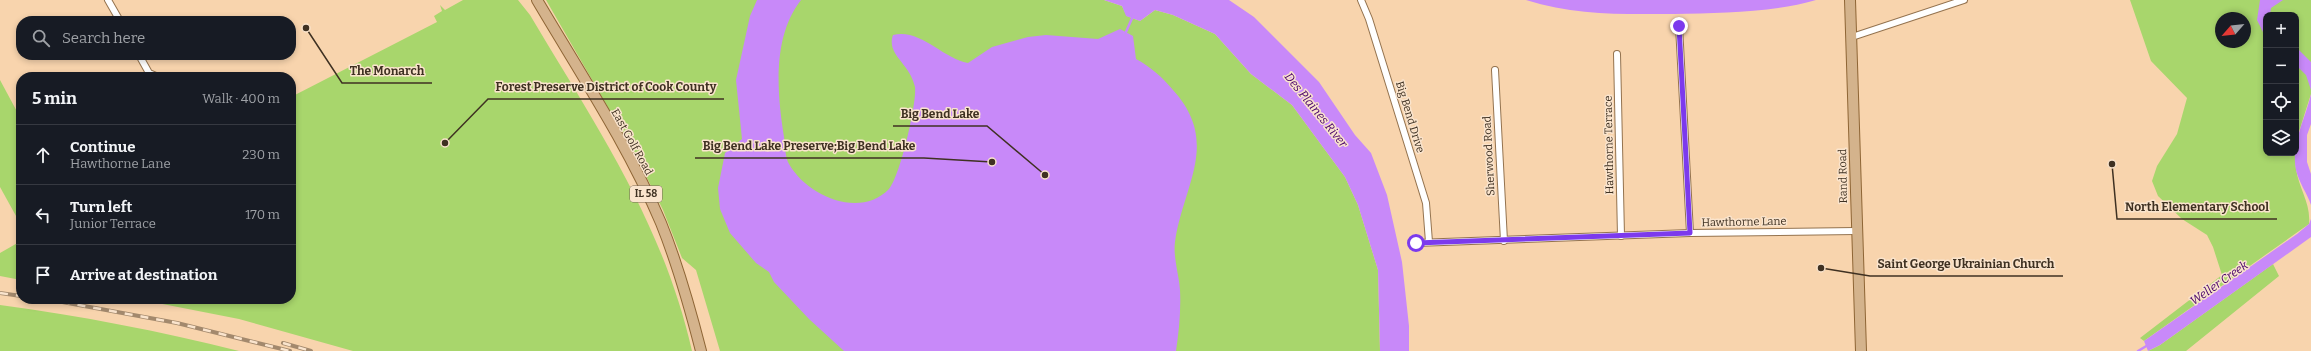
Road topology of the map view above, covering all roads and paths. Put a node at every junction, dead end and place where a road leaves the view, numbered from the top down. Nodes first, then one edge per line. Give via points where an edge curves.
1 (108, 0) edge
2 (537, 0) edge
3 (1361, 0) edge
4 (1850, 0) edge
5 (1964, 0) edge
6 (117, 16) edge
7 (1679, 26) dead end
8 (1852, 37) junction
9 (1616, 54) dead end
10 (142, 60) edge
11 (1495, 70) dead end
12 (148, 72) edge
13 (1856, 231) junction
14 (1690, 233) junction
15 (1620, 236) junction
16 (1504, 241) junction
17 (1429, 242) junction
18 (1416, 243) dead end
19 (701, 351) edge
20 (1861, 351) edge

1 - 6 street
2 - 19 main road, East Golf Road / IL 58 via 631,162 661,223 680,273
3 - 17 street, Big Bend Drive via 1426,202
4 - 8 main road, Rand Road
5 - 8 street
7 - 14 street
8 - 13 main road, Rand Road
9 - 15 street, Hawthorne Terrace
10 - 12 street
11 - 16 street, Sherwood Road
13 - 14 street, Hawthorne Lane
13 - 20 main road, Rand Road
14 - 15 street, Hawthorne Lane
15 - 16 street, Hawthorne Lane
16 - 17 street, Hawthorne Lane
17 - 18 street, Hawthorne Lane

